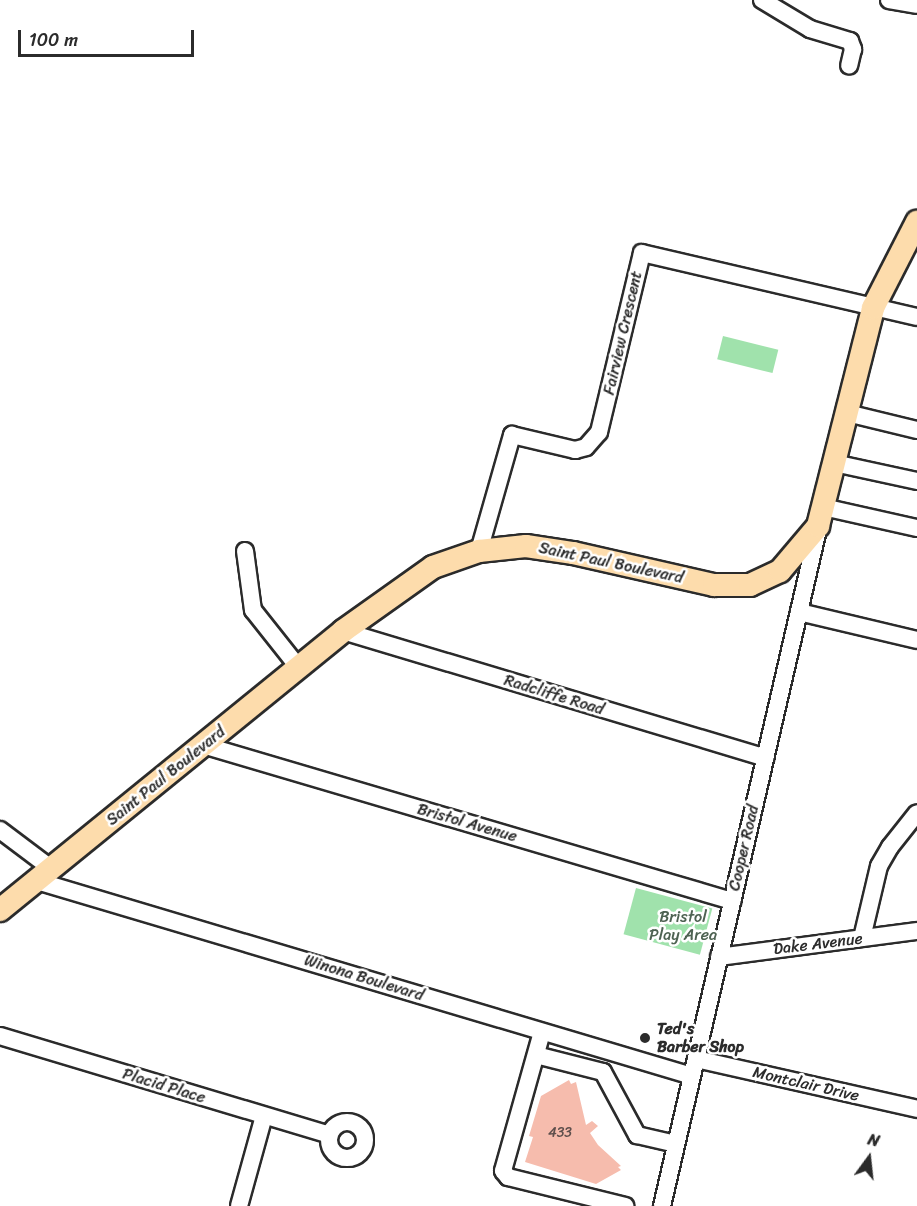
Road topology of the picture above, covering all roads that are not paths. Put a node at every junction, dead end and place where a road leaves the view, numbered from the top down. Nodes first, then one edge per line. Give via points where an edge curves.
1 (762, 0) edge
2 (889, 0) edge
3 (917, 5) edge
4 (849, 66) dead end
5 (917, 222) edge
6 (873, 308) junction
7 (917, 317) edge
8 (847, 413) junction
9 (917, 430) edge
10 (834, 464) junction
11 (917, 481) edge
12 (821, 516) junction
13 (917, 528) edge
14 (244, 551) dead end
15 (479, 551) junction
16 (798, 612) junction
17 (342, 631) junction
18 (917, 640) edge
19 (299, 668) junction
20 (203, 745) junction
21 (765, 758) junction
22 (917, 813) edge
23 (0, 830) edge
24 (44, 875) junction
25 (732, 901) junction
26 (0, 910) edge
27 (917, 931) edge
28 (862, 938) junction
29 (719, 957) junction
30 (542, 1032) junction
31 (0, 1036) edge
32 (608, 1051) junction
33 (536, 1055) junction
34 (694, 1068) junction
35 (603, 1072) junction
36 (917, 1109) edge
37 (264, 1116) junction
38 (329, 1135) dead end
39 (676, 1144) junction
40 (238, 1206) edge
41 (625, 1206) edge
42 (662, 1206) edge

1 - 4 street via 810,29 850,41 853,49
2 - 3 street
5 - 6 main road, Saint Paul Boulevard
6 - 7 street
6 - 8 main road, Saint Paul Boulevard
6 - 15 street, Fairview Crescent via 642,253 599,432 586,447 575,450 512,435
8 - 9 street
8 - 10 main road, Saint Paul Boulevard
10 - 11 street
10 - 12 main road, Saint Paul Boulevard
12 - 13 street via 871,519
12 - 15 main road, Saint Paul Boulevard via 780,571 750,585 732,587 549,548
12 - 16 street, Cooper Road
14 - 19 street via 253,610
15 - 17 main road, Saint Paul Boulevard via 433,567
16 - 18 street
16 - 21 street, Cooper Road
17 - 19 main road, Saint Paul Boulevard
17 - 21 street, Radcliffe Road
19 - 20 main road, Saint Paul Boulevard
20 - 24 main road, Saint Paul Boulevard
20 - 25 street, Bristol Avenue
21 - 25 street, Cooper Road
22 - 28 street via 879,866
23 - 24 street, Winona Boulevard
24 - 26 main road, Saint Paul Boulevard
24 - 30 street, Winona Boulevard
25 - 29 street, Cooper Road
27 - 28 street, Dake Avenue
28 - 29 street, Dake Avenue
29 - 34 street, Cooper Road
30 - 32 street, Winona Boulevard
30 - 33 street
31 - 37 street, Placid Place
32 - 34 street, Winona Boulevard
32 - 35 street
33 - 35 street
33 - 41 street via 503,1171 508,1177
34 - 36 street, Montclair Drive
34 - 39 street, Cooper Road
35 - 39 street via 637,1135
37 - 38 street, Placid Place
37 - 40 street
39 - 42 street, Cooper Road

